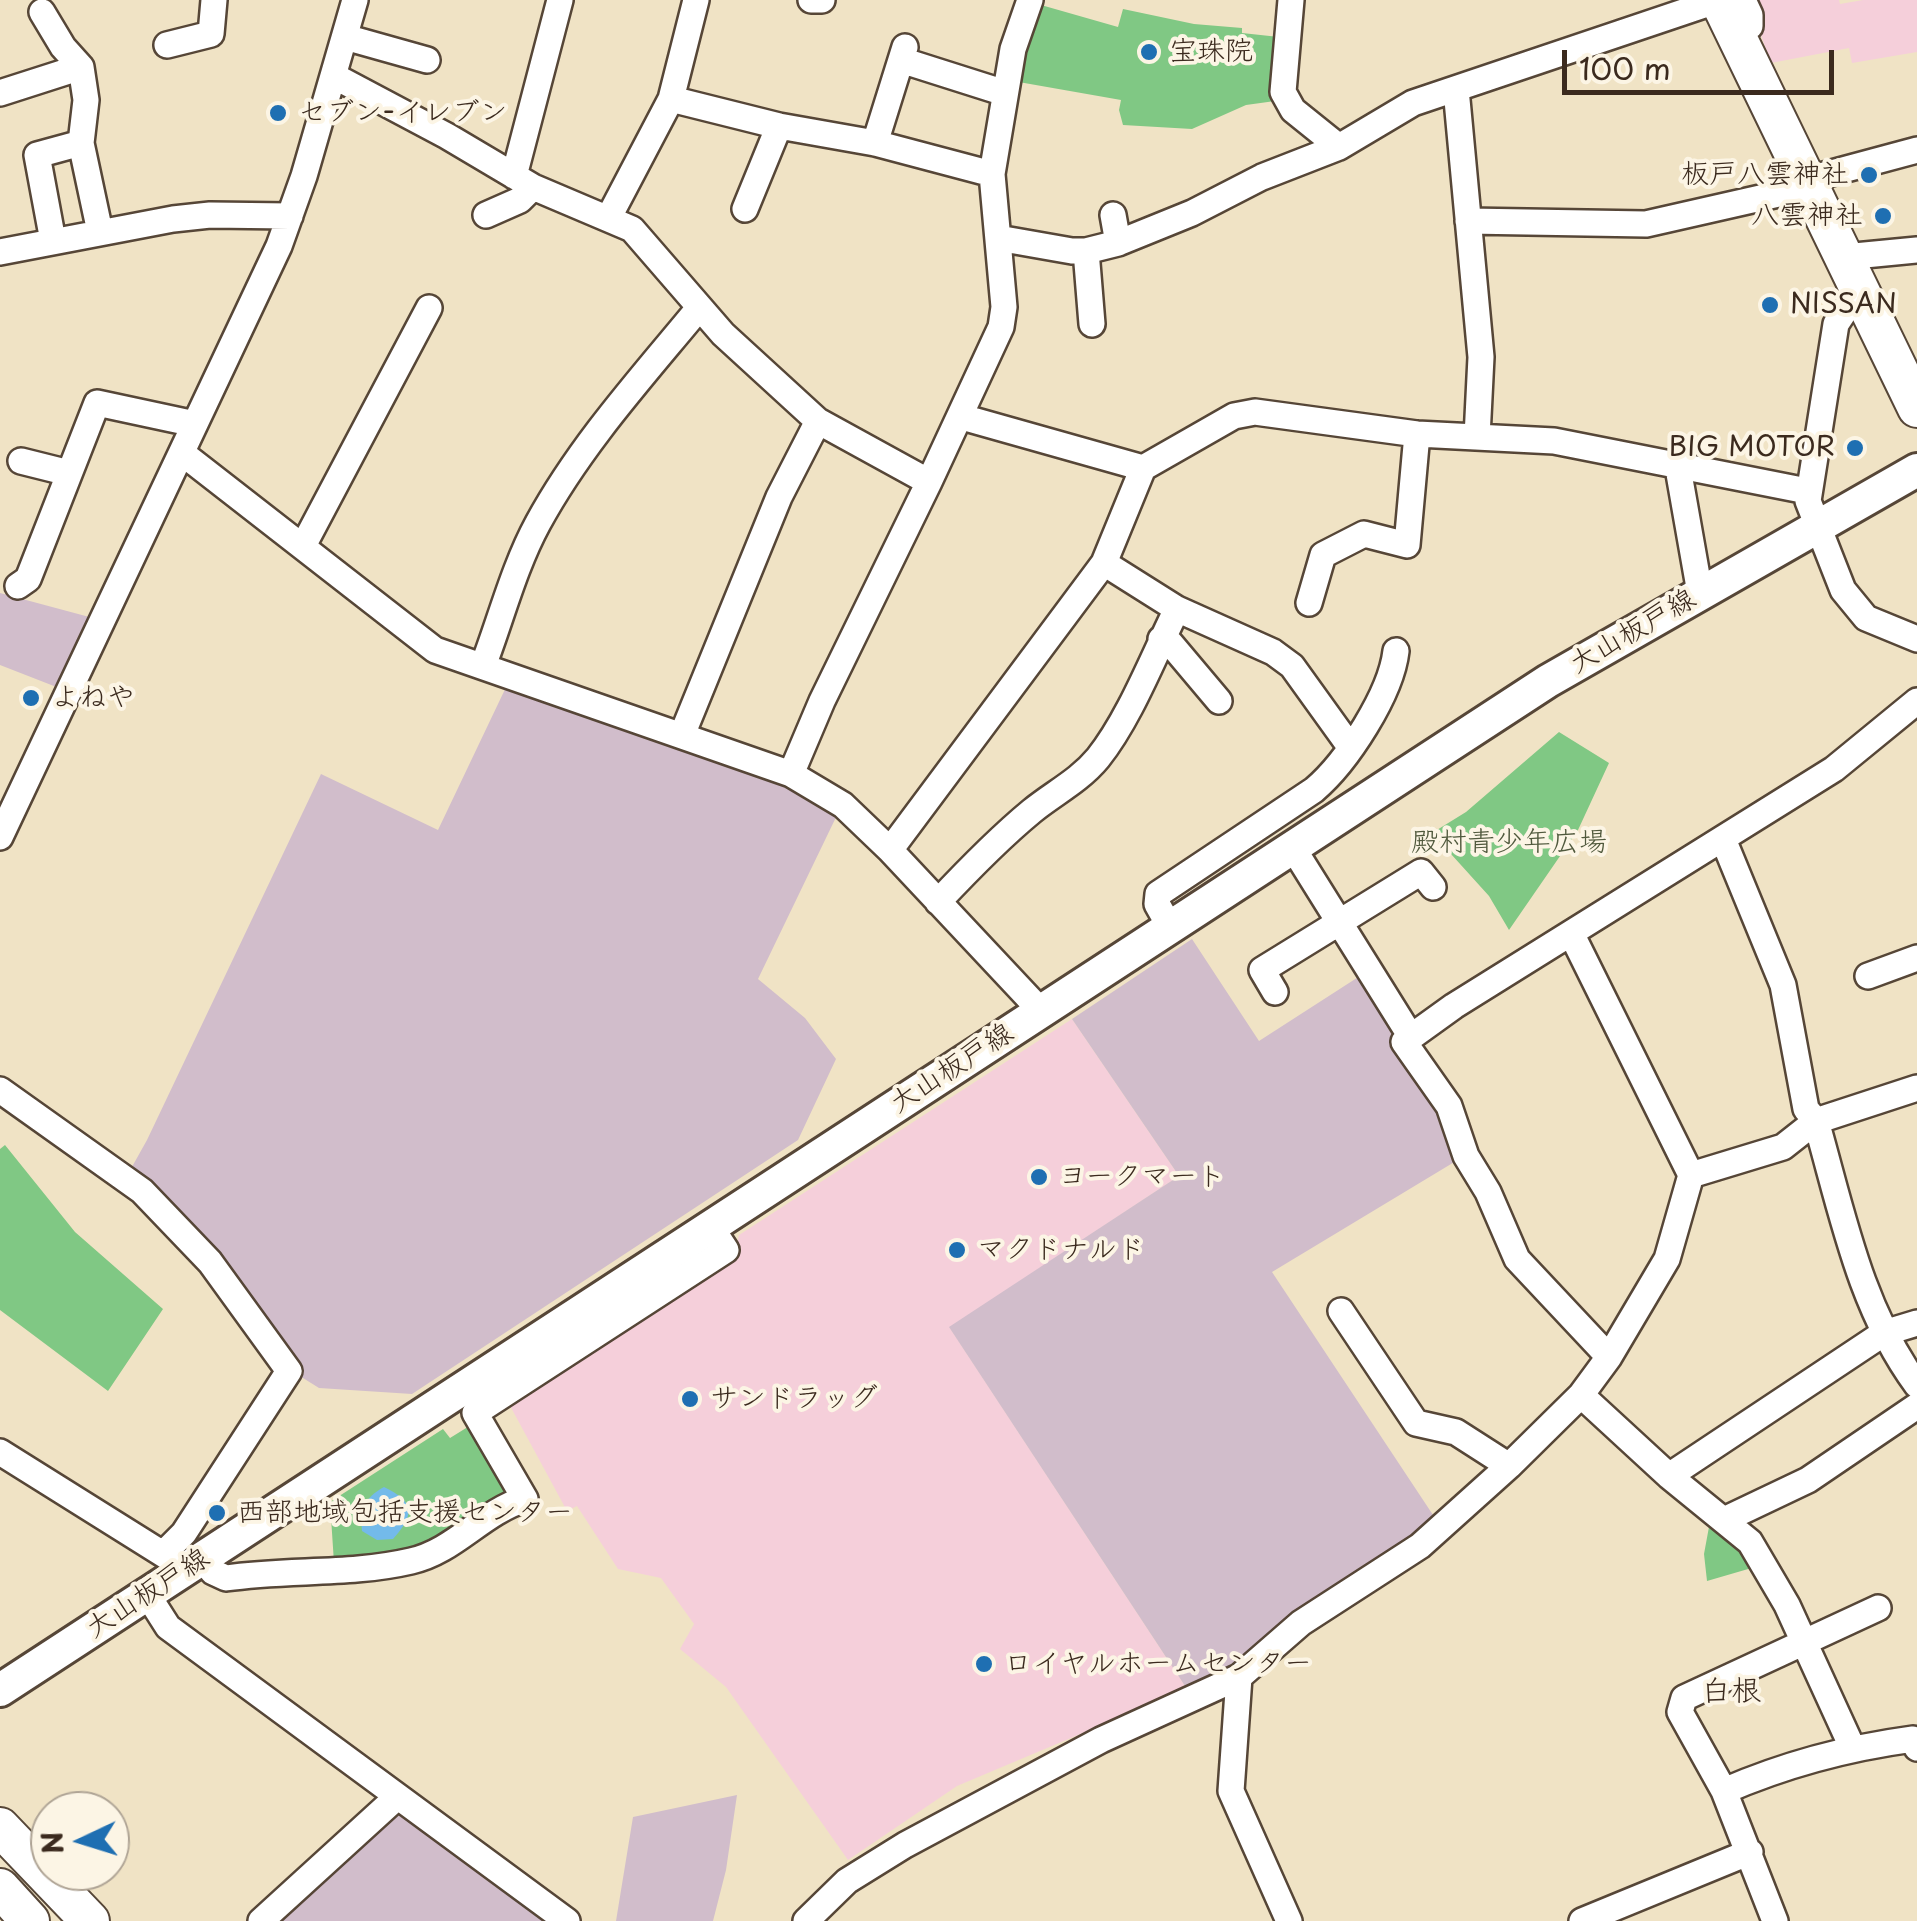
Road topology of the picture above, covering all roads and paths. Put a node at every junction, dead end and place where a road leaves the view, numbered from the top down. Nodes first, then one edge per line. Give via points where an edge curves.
1 (214, 0) edge
2 (355, 0) edge
3 (560, 0) edge
4 (696, 0) edge
5 (811, 0) edge
6 (822, 0) edge
7 (1030, 0) edge
8 (1290, 0) edge
9 (1719, 0) edge
10 (42, 12) dead end
11 (1740, 17) edge
12 (345, 37) junction
13 (167, 45) dead end
14 (427, 60) dead end
15 (82, 67) junction
16 (334, 76) junction
17 (1456, 89) junction
18 (1005, 92) junction
19 (0, 93) edge
20 (670, 100) junction
21 (779, 126) junction
22 (875, 143) junction
23 (81, 144) junction
24 (1338, 147) junction
25 (1917, 150) edge
26 (992, 174) junction
27 (524, 182) junction
28 (1809, 182) junction
29 (745, 208) dead end
30 (486, 215) dead end
31 (1112, 215) dead end
32 (290, 216) junction
33 (609, 217) junction
34 (1468, 221) junction
35 (100, 232) junction
36 (998, 238) junction
37 (53, 241) junction
38 (1118, 244) junction
39 (1917, 250) edge
40 (0, 252) edge
41 (1086, 252) junction
42 (1844, 257) junction
43 (1865, 298) junction
44 (430, 308) dead end
45 (699, 308) junction
46 (1092, 324) dead end
47 (1917, 408) edge
48 (962, 417) junction
49 (818, 421) junction
50 (195, 424) junction
51 (1417, 434) junction
52 (1477, 437) junction
53 (182, 453) junction
54 (21, 461) dead end
55 (1143, 468) junction
56 (1678, 468) junction
57 (1917, 470) edge
58 (70, 473) junction
59 (929, 482) junction
60 (1808, 492) junction
61 (1818, 528) junction
62 (304, 546) junction
63 (1104, 563) junction
64 (18, 586) dead end
65 (1316, 590) dead end
66 (1700, 592) junction
67 (1176, 608) junction
68 (1917, 639) edge
69 (1161, 640) junction
70 (1396, 652) dead end
71 (483, 666) junction
72 (1218, 701) dead end
73 (1917, 702) edge
74 (682, 735) junction
75 (1351, 748) junction
76 (791, 774) junction
77 (0, 836) edge
78 (1723, 839) junction
79 (1293, 848) junction
80 (890, 850) junction
81 (1423, 874) dead end
82 (938, 902) junction
83 (1338, 922) junction
84 (1170, 928) junction
85 (1572, 935) junction
86 (1917, 958) edge
87 (1263, 973) dead end
88 (1868, 976) dead end
89 (1041, 1011) junction
90 (1410, 1037) junction
91 (1917, 1088) edge
92 (0, 1090) edge
93 (1816, 1122) junction
94 (1691, 1175) junction
95 (711, 1227) junction
96 (1341, 1311) dead end
97 (1917, 1323) edge
98 (1884, 1332) junction
99 (1609, 1357) junction
100 (1917, 1385) edge
101 (1580, 1394) junction
102 (1917, 1406) edge
103 (0, 1452) edge
104 (1509, 1466) junction
105 (1669, 1476) junction
106 (1726, 1520) junction
107 (184, 1560) junction
108 (146, 1594) junction
109 (1878, 1608) dead end
110 (1802, 1641) junction
111 (1240, 1677) junction
112 (0, 1690) edge
113 (1852, 1747) junction
114 (1917, 1748) edge
115 (1724, 1791) junction
116 (397, 1797) junction
117 (0, 1827) edge
118 (1750, 1852) junction
119 (0, 1888) edge
120 (30, 1921) edge
121 (90, 1921) edge
122 (261, 1921) edge
123 (567, 1921) edge
124 (806, 1921) edge
125 (1288, 1921) edge
126 (1582, 1921) edge
127 (1775, 1921) edge

1 - 13 street via 212,34
2 - 12 street
3 - 27 street
4 - 20 street
5 - 6 street
7 - 18 street
8 - 24 street via 1283,92 1293,110
9 - 11 highway
9 - 17 street
10 - 15 street
11 - 28 highway
12 - 14 street
12 - 16 street
15 - 19 street
15 - 23 street
16 - 27 street
16 - 32 street
17 - 24 street via 1413,103
17 - 34 street
18 - 22 street via 903,53
18 - 26 street
20 - 21 street
20 - 33 street
21 - 22 street
21 - 29 street
22 - 26 street
23 - 35 street
23 - 37 street via 37,155
24 - 38 street
25 - 28 street
26 - 36 street
27 - 30 street via 520,200
27 - 33 street
28 - 34 street via 1646,224
28 - 42 highway
31 - 38 street
32 - 35 street via 210,215
32 - 50 street
33 - 45 street via 632,229
34 - 52 street via 1481,358
35 - 37 street
36 - 41 street
36 - 48 street via 1001,327
37 - 40 street
38 - 41 street
39 - 42 street
41 - 46 street
42 - 43 highway
43 - 47 highway
43 - 60 street via 1836,324
44 - 62 street
45 - 49 street
45 - 71 street via 561,484 536,526
48 - 55 street
48 - 59 street
49 - 59 street
49 - 74 street via 779,497
50 - 53 street
50 - 58 street via 97,404
51 - 52 street
51 - 55 street via 1255,412 1234,416
51 - 65 street via 1406,552 1364,534 1323,555
52 - 56 street via 1554,441
53 - 62 street
53 - 77 street
54 - 58 street
55 - 63 street
56 - 60 street
56 - 66 street
57 - 61 main road, 大山板戸線
58 - 64 street via 28,579
59 - 76 street
60 - 61 street
61 - 66 main road, 大山板戸線
61 - 68 street via 1843,590 1866,618
62 - 71 street via 435,650
63 - 67 street
63 - 80 street
66 - 79 main road, 大山板戸線 via 1548,680
67 - 69 street
67 - 75 street via 1292,666
69 - 72 street
69 - 82 street via 1098,758 1010,830
70 - 75 street via 1394,670
71 - 74 street
73 - 78 street via 1834,769
74 - 76 street
75 - 84 street via 1314,790 1158,894
76 - 80 street via 843,806
78 - 85 street
78 - 93 street via 1783,985 1806,1109
79 - 83 street
79 - 84 main road, 大山板戸線
80 - 82 street
81 - 83 street
82 - 89 street
83 - 87 street
83 - 90 street
84 - 89 main road, 大山板戸線
85 - 90 street
85 - 94 street
86 - 88 street
89 - 95 main road, 大山板戸線
90 - 99 street via 1404,1042 1448,1106 1517,1260
91 - 93 street
92 - 107 street via 127,1180 176,1224 290,1371 184,1532
93 - 94 street via 1783,1147
93 - 98 street via 1864,1288
94 - 99 street via 1667,1259
95 - 107 main road, 大山板戸線 via 335,1471
95 - 107 street via 726,1250 475,1413 524,1499 483,1518 452,1545 413,1561 226,1578
96 - 104 street via 1416,1423 1456,1432
97 - 98 street
98 - 100 street
98 - 105 street
99 - 101 street
101 - 104 street
101 - 105 street
102 - 106 street via 1808,1480
103 - 107 street
104 - 111 street via 1420,1546 1301,1623
105 - 106 street
106 - 110 street via 1750,1542
107 - 108 main road, 大山板戸線
108 - 112 main road, 大山板戸線
108 - 116 street via 168,1627
109 - 110 street
110 - 113 street
110 - 115 street via 1684,1698 1680,1712
111 - 124 street via 1100,1740 905,1845 847,1880
111 - 125 street via 1231,1792
113 - 114 street via 1913,1739
113 - 115 street
115 - 118 street
116 - 122 street
116 - 123 street
117 - 121 highway
118 - 126 street
118 - 127 street
119 - 120 highway

